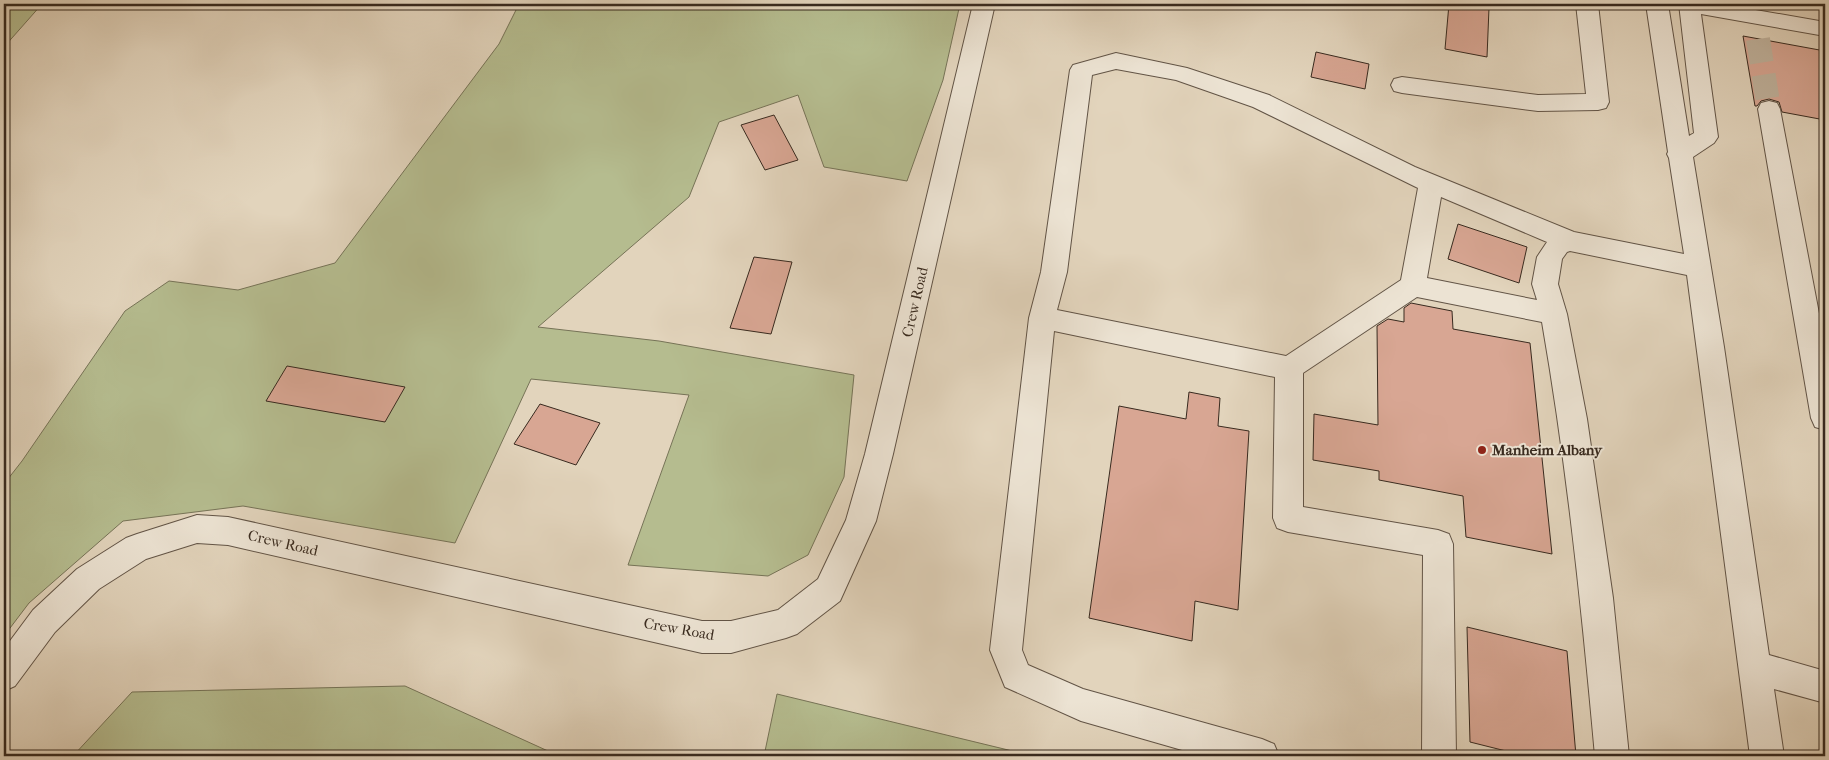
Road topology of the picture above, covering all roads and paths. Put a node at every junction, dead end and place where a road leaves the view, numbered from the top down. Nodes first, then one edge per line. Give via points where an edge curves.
1 (984, 4) edge
2 (1587, 4) edge
3 (1657, 4) edge
4 (1825, 29) edge
5 (1402, 85) dead end
6 (1769, 109) tunnel mouth
7 (1679, 154) junction
8 (1431, 183) junction
9 (1570, 241) junction
10 (1698, 268) junction
11 (1413, 286) junction
12 (1554, 314) junction
13 (1042, 318) junction
14 (1289, 368) junction
15 (1825, 418) edge
16 (1755, 668) junction
17 (4, 675) edge
18 (1825, 687) edge
19 (1262, 756) edge
20 (1439, 756) edge
21 (1612, 756) edge
22 (1767, 756) edge

1 - 17 street, Crew Road via 861,521 829,590 786,623 731,637 702,636 228,531 197,529 137,548 88,579 44,621
2 - 5 street via 1598,102 1538,104
3 - 7 street
4 - 7 street via 1755,28 1689,5 1706,137
6 - 15 street
7 - 10 street
8 - 9 street
8 - 11 street
8 - 13 street via 1261,101 1179,73 1116,61 1081,70 1054,272
9 - 10 street
9 - 12 street via 1558,246 1550,257 1545,284
10 - 16 street
11 - 12 street
11 - 14 street
12 - 21 street via 1573,419 1598,598
13 - 14 street
13 - 19 street via 1006,650 1016,676 1080,704
14 - 20 street via 1288,518 1438,544
16 - 18 street
16 - 22 street

